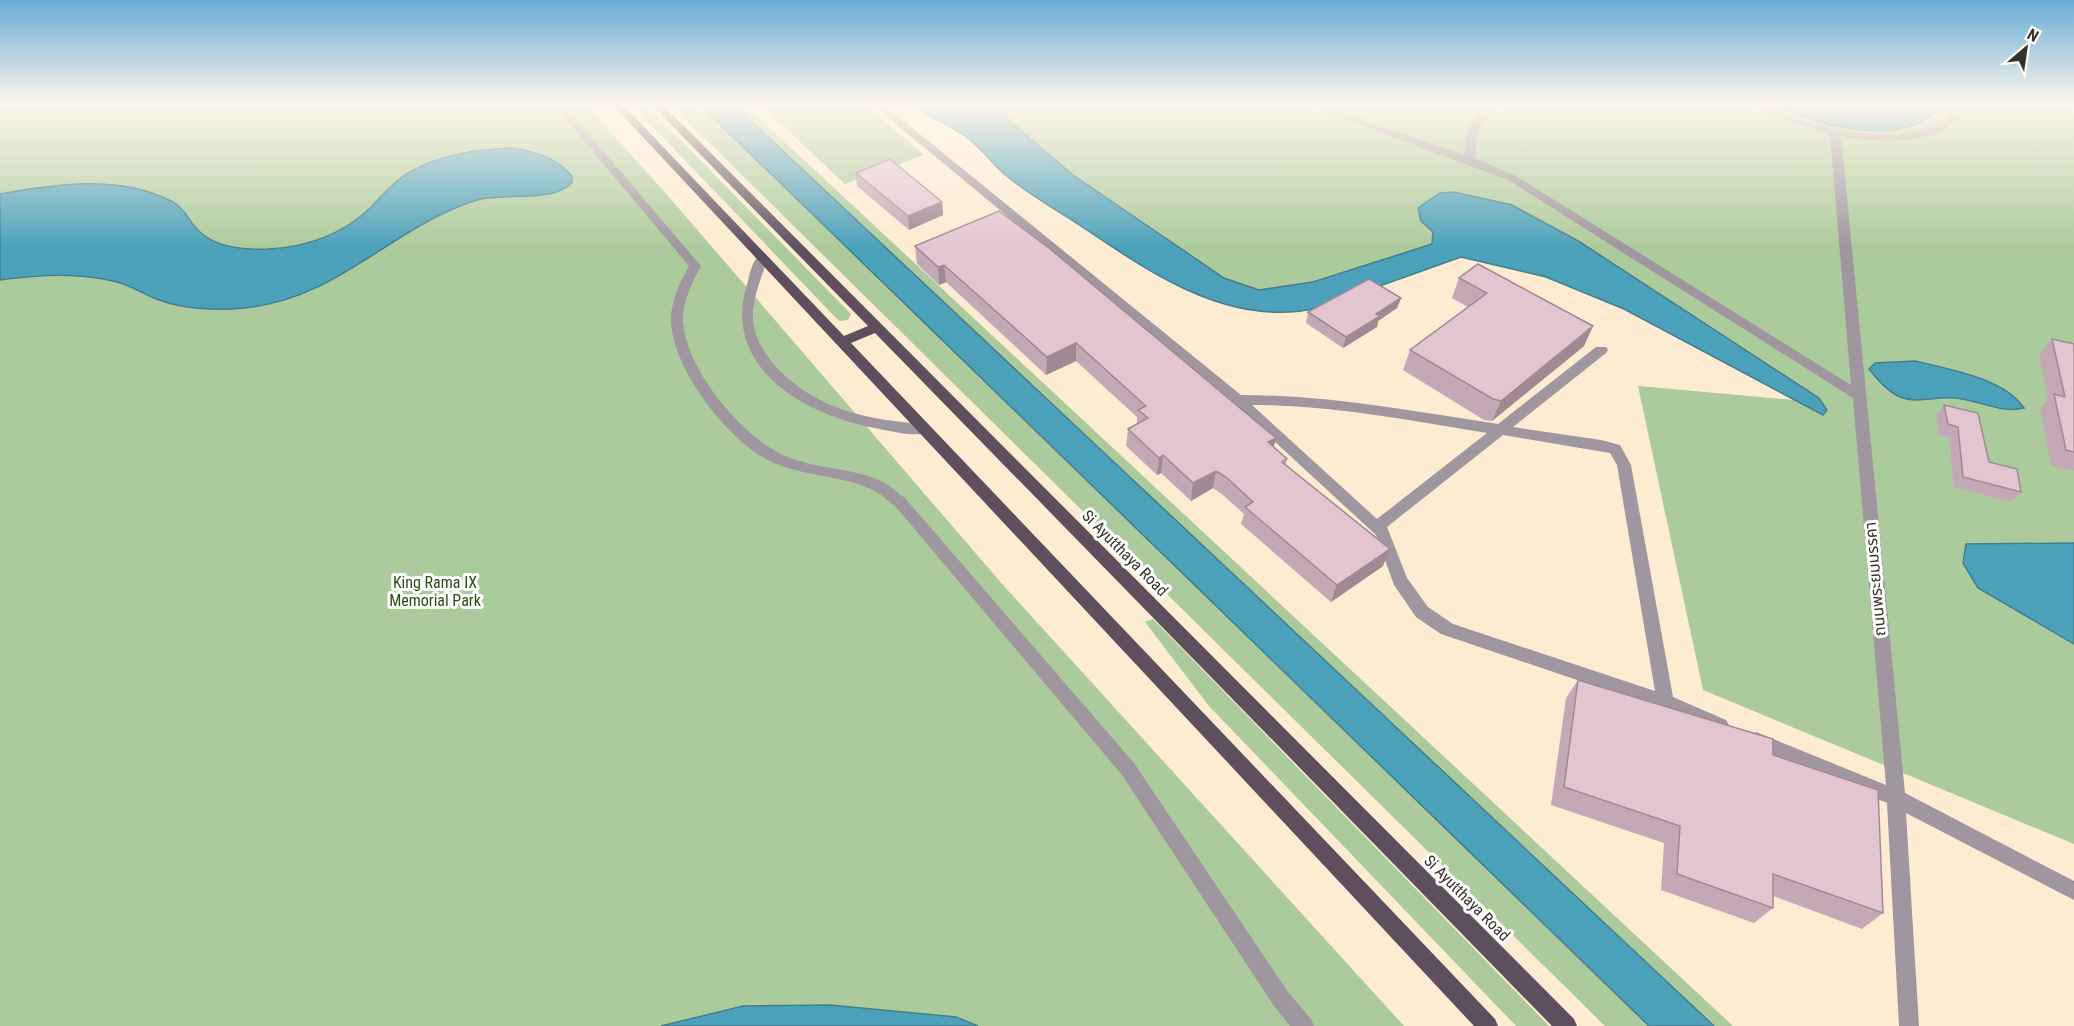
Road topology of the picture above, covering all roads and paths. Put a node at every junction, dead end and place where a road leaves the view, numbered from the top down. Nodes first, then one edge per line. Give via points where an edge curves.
1 (599, 153) edge
2 (663, 153) edge
3 (705, 153) edge
4 (936, 153) edge
5 (1449, 153) edge
6 (1470, 153) edge
7 (1837, 153) edge
8 (1469, 160) junction
9 (762, 258) junction
10 (878, 327) junction
11 (842, 342) junction
12 (1601, 350) dead end
13 (1858, 395) junction
14 (1238, 400) junction
15 (924, 429) junction
16 (1502, 430) junction
17 (1377, 527) junction
18 (1665, 702) junction
19 (1896, 798) junction
20 (2074, 891) edge
21 (1304, 1026) edge
22 (1488, 1026) edge
23 (1567, 1026) edge
24 (1909, 1026) edge

1 - 21 street via 695,266 677,323 689,364 706,393 770,455 797,467 878,486 900,502 1128,769 1281,999
2 - 9 main road
3 - 10 main road, Si Ayutthaya Road
4 - 14 street
5 - 8 street
6 - 8 street
7 - 13 street, ถนนพระยมมรรคา
8 - 13 street via 1512,178
9 - 11 main road
9 - 15 street via 750,290 747,319 752,342 782,382 802,399 833,414 880,426
10 - 11 main road
10 - 23 main road, Si Ayutthaya Road
11 - 15 main road
12 - 16 street
13 - 19 street, ถนนพระยมมรรคา
14 - 16 street via 1303,401
14 - 17 street
15 - 22 main road
16 - 17 street
16 - 18 street via 1601,444 1620,455
17 - 18 street via 1400,581 1422,612 1447,629
18 - 19 street
19 - 20 street
19 - 24 street, ถนนพระยมมรรคา

